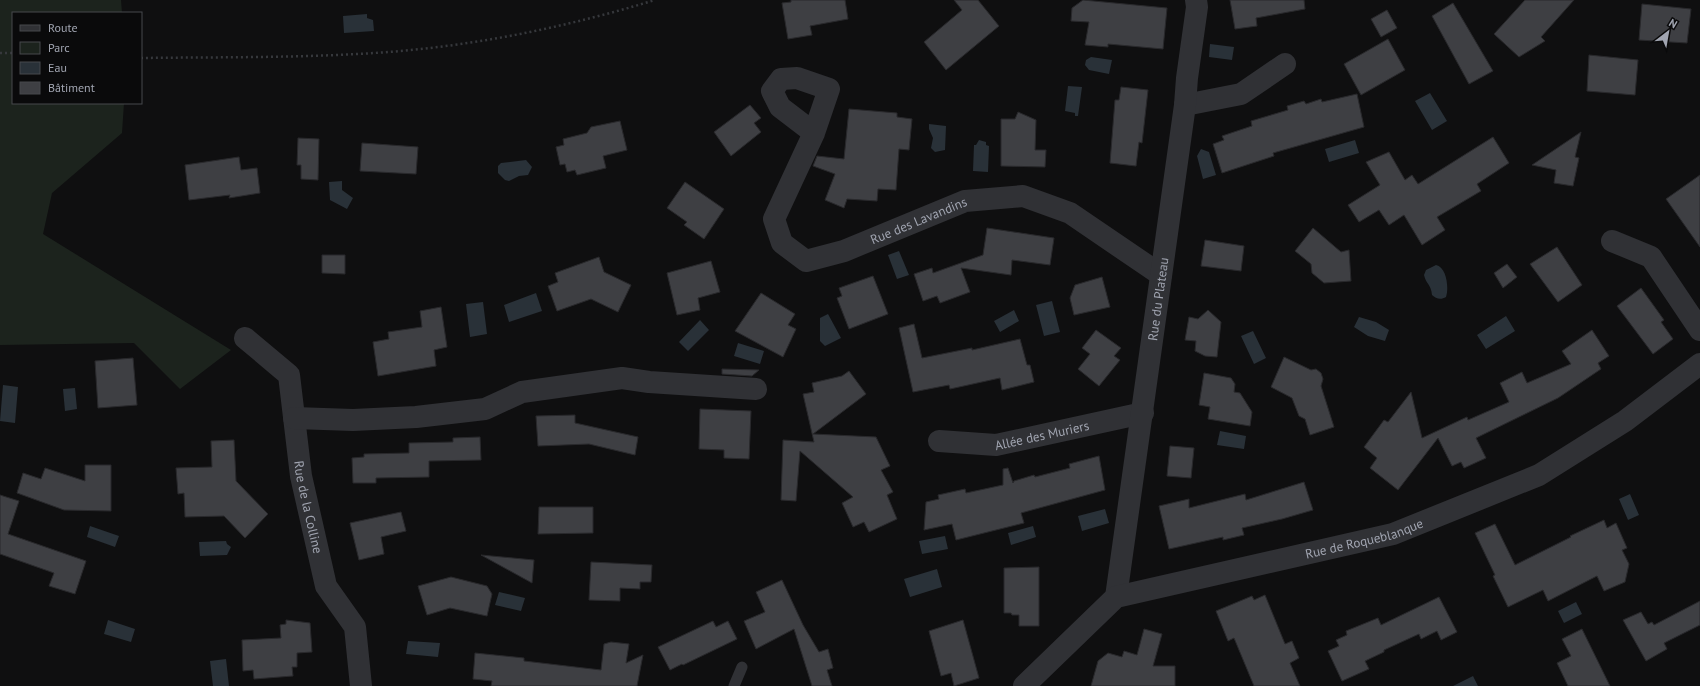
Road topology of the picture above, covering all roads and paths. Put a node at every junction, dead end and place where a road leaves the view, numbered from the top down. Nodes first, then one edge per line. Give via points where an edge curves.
1 (655, 0) edge
2 (1196, 0) edge
3 (0, 53) edge
4 (12, 54) edge
5 (142, 58) edge
6 (1286, 64) dead end
7 (1185, 105) junction
8 (814, 134) dead end
9 (1612, 241) dead end
10 (1161, 276) junction
11 (1700, 330) edge
12 (245, 338) dead end
13 (1700, 364) edge
14 (756, 389) dead end
15 (1143, 413) junction
16 (294, 418) junction
17 (940, 441) dead end
18 (1116, 598) junction
19 (742, 667) dead end
20 (361, 686) edge
21 (734, 686) edge
22 (1024, 686) edge

1 - 5 path via 554,28 454,46 374,53
2 - 7 street, Rue du Plateau
3 - 4 path
6 - 7 street via 1241,94
7 - 10 street, Rue du Plateau
8 - 10 street, Rue des Lavandins via 774,219 782,243 806,261 844,251 965,201 1023,196 1070,213
9 - 11 street via 1651,258
10 - 15 street, Rue du Plateau
12 - 16 street, Rue de la Colline via 289,375
13 - 18 street, Rue de Roqueblanque via 1625,422 1539,475 1393,534
14 - 16 street via 622,378 522,392 485,409 416,417 353,420
15 - 17 street, Allée des Muriers via 996,445
15 - 18 street, Rue du Plateau
16 - 20 street, Rue de la Colline via 301,476 326,586 355,627
18 - 22 street
19 - 21 lane

